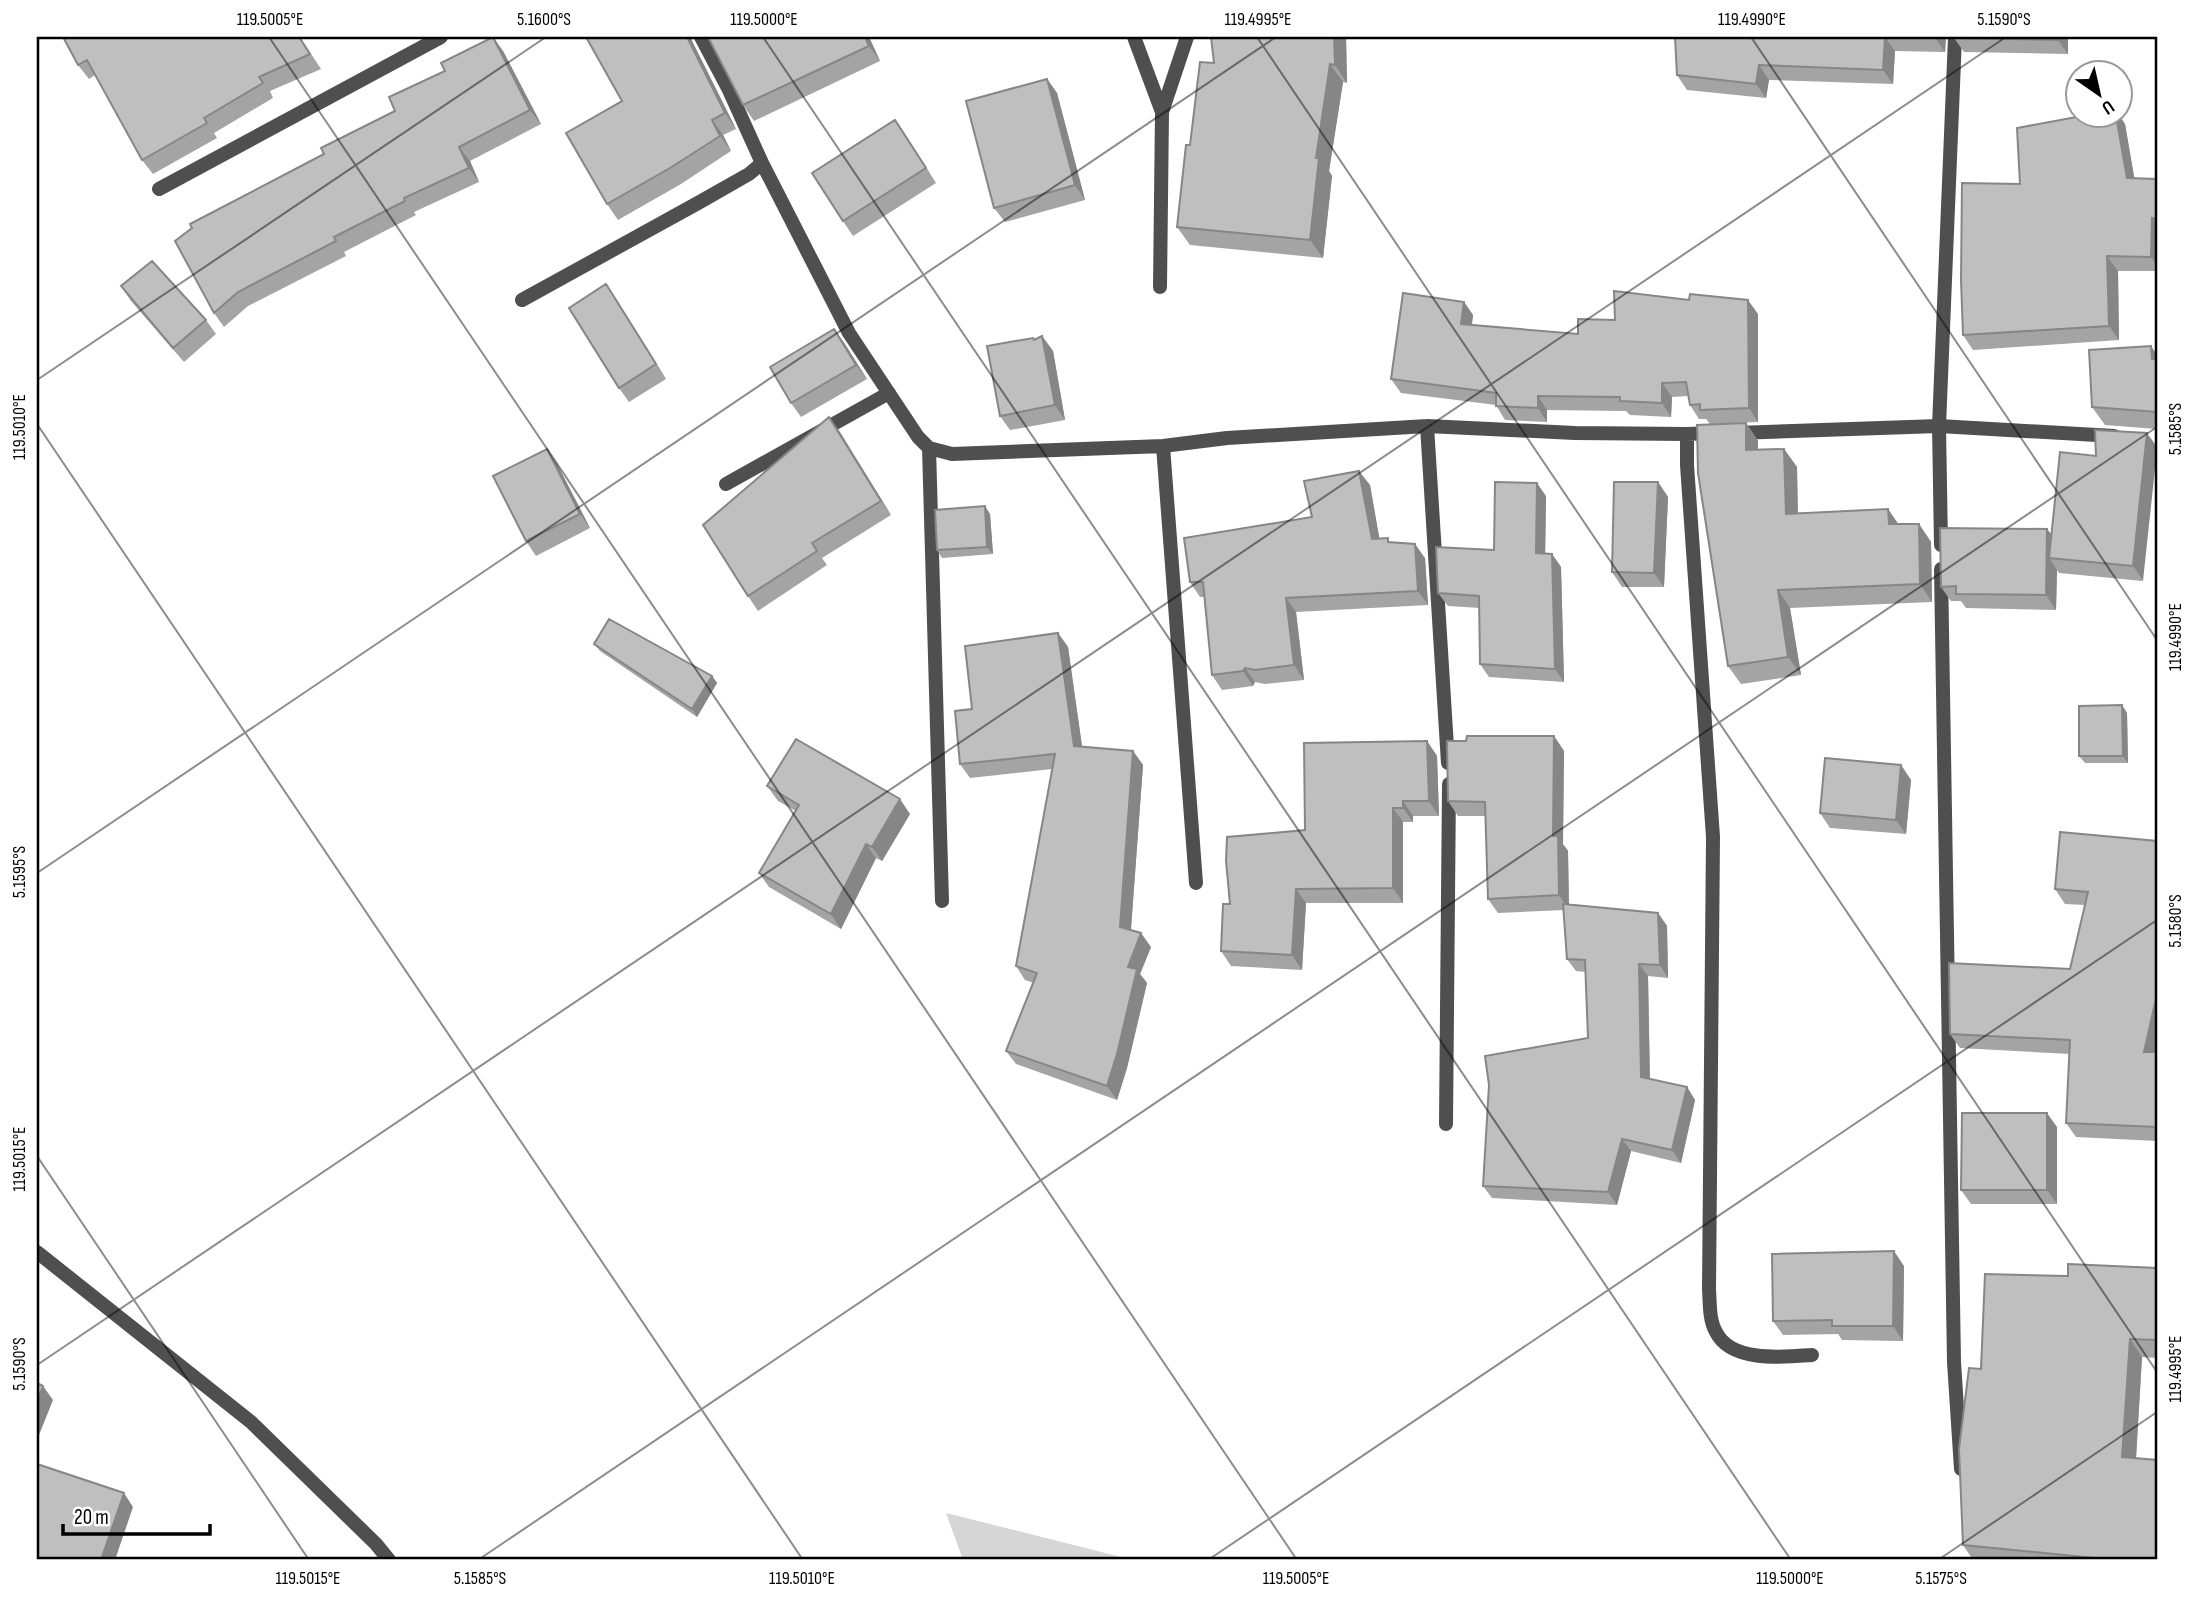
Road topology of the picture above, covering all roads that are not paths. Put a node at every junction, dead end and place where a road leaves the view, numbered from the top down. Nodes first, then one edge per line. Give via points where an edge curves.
1 (441, 37) edge
2 (701, 37) edge
3 (1134, 37) edge
4 (1187, 37) edge
5 (1955, 37) edge
6 (1162, 112) junction
7 (762, 163) junction
8 (159, 189) dead end
9 (1160, 287) dead end
10 (522, 300) dead end
11 (889, 393) junction
12 (1426, 426) junction
13 (1939, 426) junction
14 (1687, 434) junction
15 (2130, 437) edge
16 (1163, 446) junction
17 (929, 448) junction
18 (726, 485) dead end
19 (1196, 883) dead end
20 (942, 901) dead end
21 (1446, 1124) dead end
22 (37, 1252) edge
23 (1812, 1355) dead end
24 (1962, 1483) edge
25 (389, 1560) edge

1 - 8 street
2 - 7 street
3 - 6 street
4 - 6 street
5 - 13 street
6 - 9 street
7 - 10 street
7 - 11 street via 849,333
11 - 17 street
11 - 18 street
12 - 14 street
12 - 16 street
12 - 21 street via 1449,788
13 - 14 street
13 - 15 street
13 - 24 street via 1954,1362
14 - 23 street via 1713,837 1712,1324 1718,1336 1735,1349 1765,1358
16 - 17 street via 952,454
16 - 19 street
17 - 20 street
22 - 25 street via 251,1422

